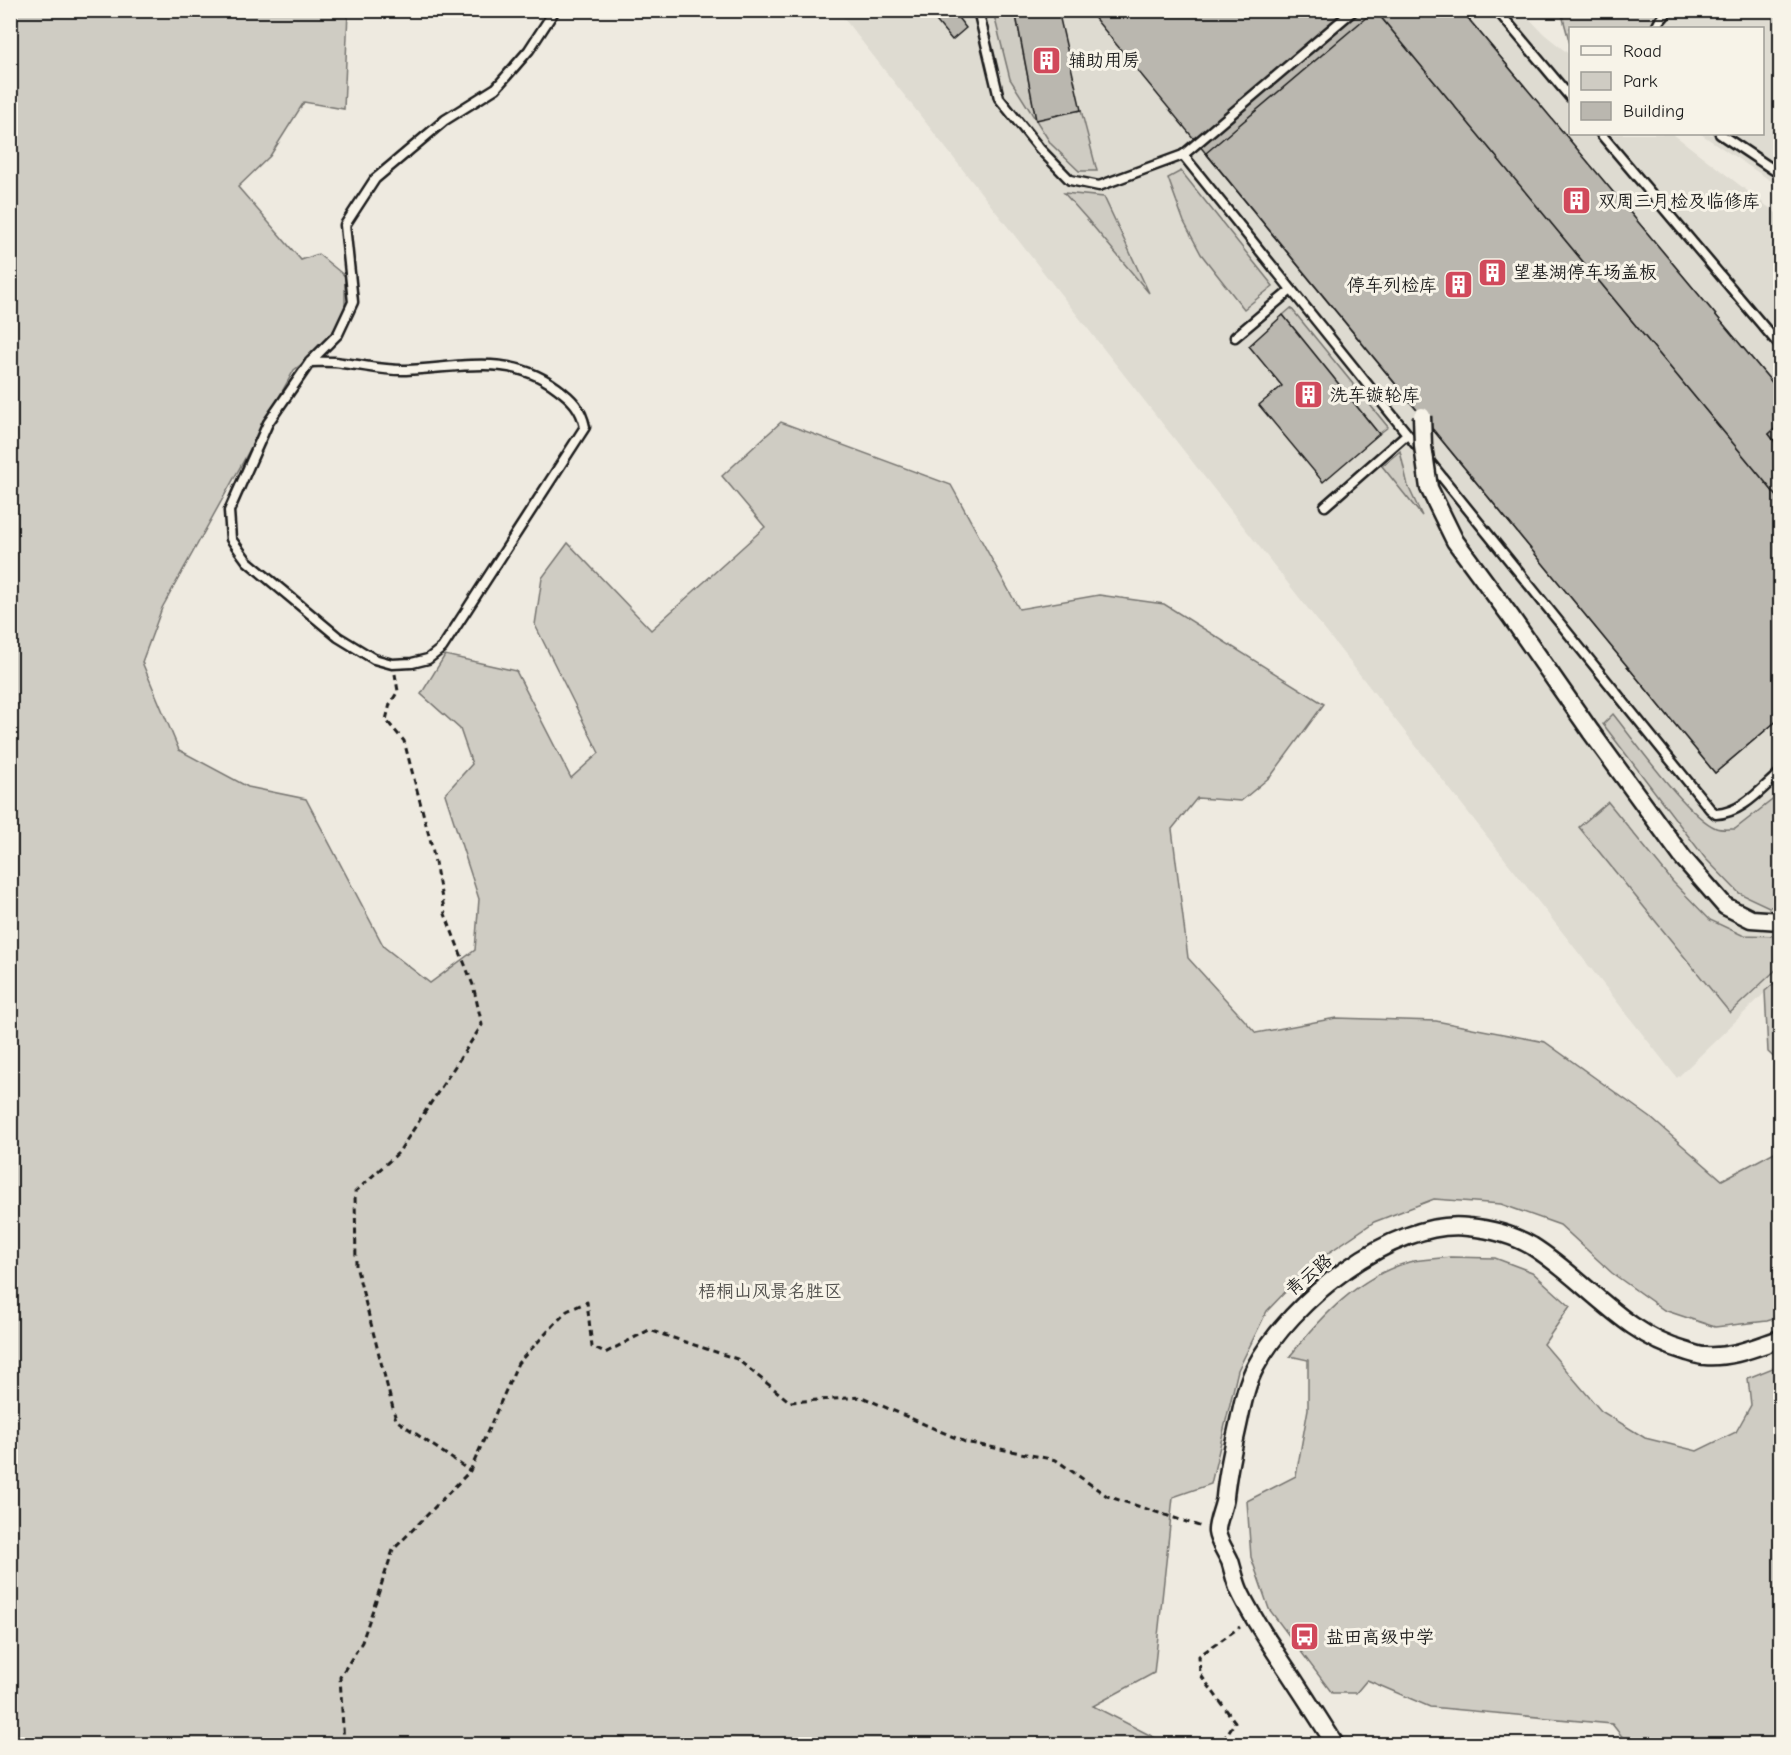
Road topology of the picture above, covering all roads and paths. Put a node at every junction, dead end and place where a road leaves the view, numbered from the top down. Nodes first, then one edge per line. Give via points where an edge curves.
1 (555, 10) edge
2 (978, 10) edge
3 (1354, 10) edge
4 (1497, 10) edge
5 (1669, 10) edge
6 (1656, 27) edge
7 (1569, 96) edge
8 (1602, 135) edge
9 (1722, 135) edge
10 (1184, 155) junction
11 (1780, 174) edge
12 (1291, 290) junction
13 (1235, 338) dead end
14 (1780, 345) edge
15 (310, 362) junction
16 (1422, 416) dead end
17 (1407, 434) junction
18 (1325, 506) dead end
19 (392, 664) junction
20 (1780, 773) edge
21 (1780, 921) edge
22 (1780, 1339) edge
23 (470, 1471) junction
24 (1217, 1532) junction
25 (1254, 1618) junction
26 (344, 1744) edge
27 (1214, 1744) edge
28 (1335, 1744) edge

1 - 15 lane via 529,50 496,88 445,120 375,179 345,225 353,302 338,334
2 - 10 lane via 999,98 1070,180 1099,186
3 - 10 lane
4 - 7 lane
5 - 6 lane
8 - 14 lane
9 - 11 lane
10 - 12 lane
12 - 13 lane
12 - 17 lane
15 - 19 lane via 263,434 229,511 231,539 247,561 338,637 374,659
15 - 19 lane via 405,370 466,364 525,370 568,396 582,414 585,427 442,648 428,659
16 - 21 street, bridge via 1429,488 1455,541 1683,858 1725,906 1751,919
17 - 18 lane
17 - 20 lane via 1710,809 1716,814 1737,810
19 - 23 path via 398,691 386,720 404,741 445,914 473,985 482,1025 398,1153 354,1192 356,1266 396,1420
22 - 24 street, 青云路 via 1732,1355 1704,1356 1673,1348 1639,1331 1557,1263 1509,1236 1465,1226 1406,1237 1368,1256 1325,1285 1269,1344 1245,1392
23 - 24 path via 518,1363 567,1311 587,1302 592,1347 605,1353 649,1330 737,1359 790,1402 862,1397 965,1442 1056,1460 1107,1496
23 - 26 path via 393,1550 362,1642 340,1677
24 - 25 street via 1239,1591
25 - 27 path via 1199,1656 1200,1674 1236,1722 1222,1742
25 - 28 street

